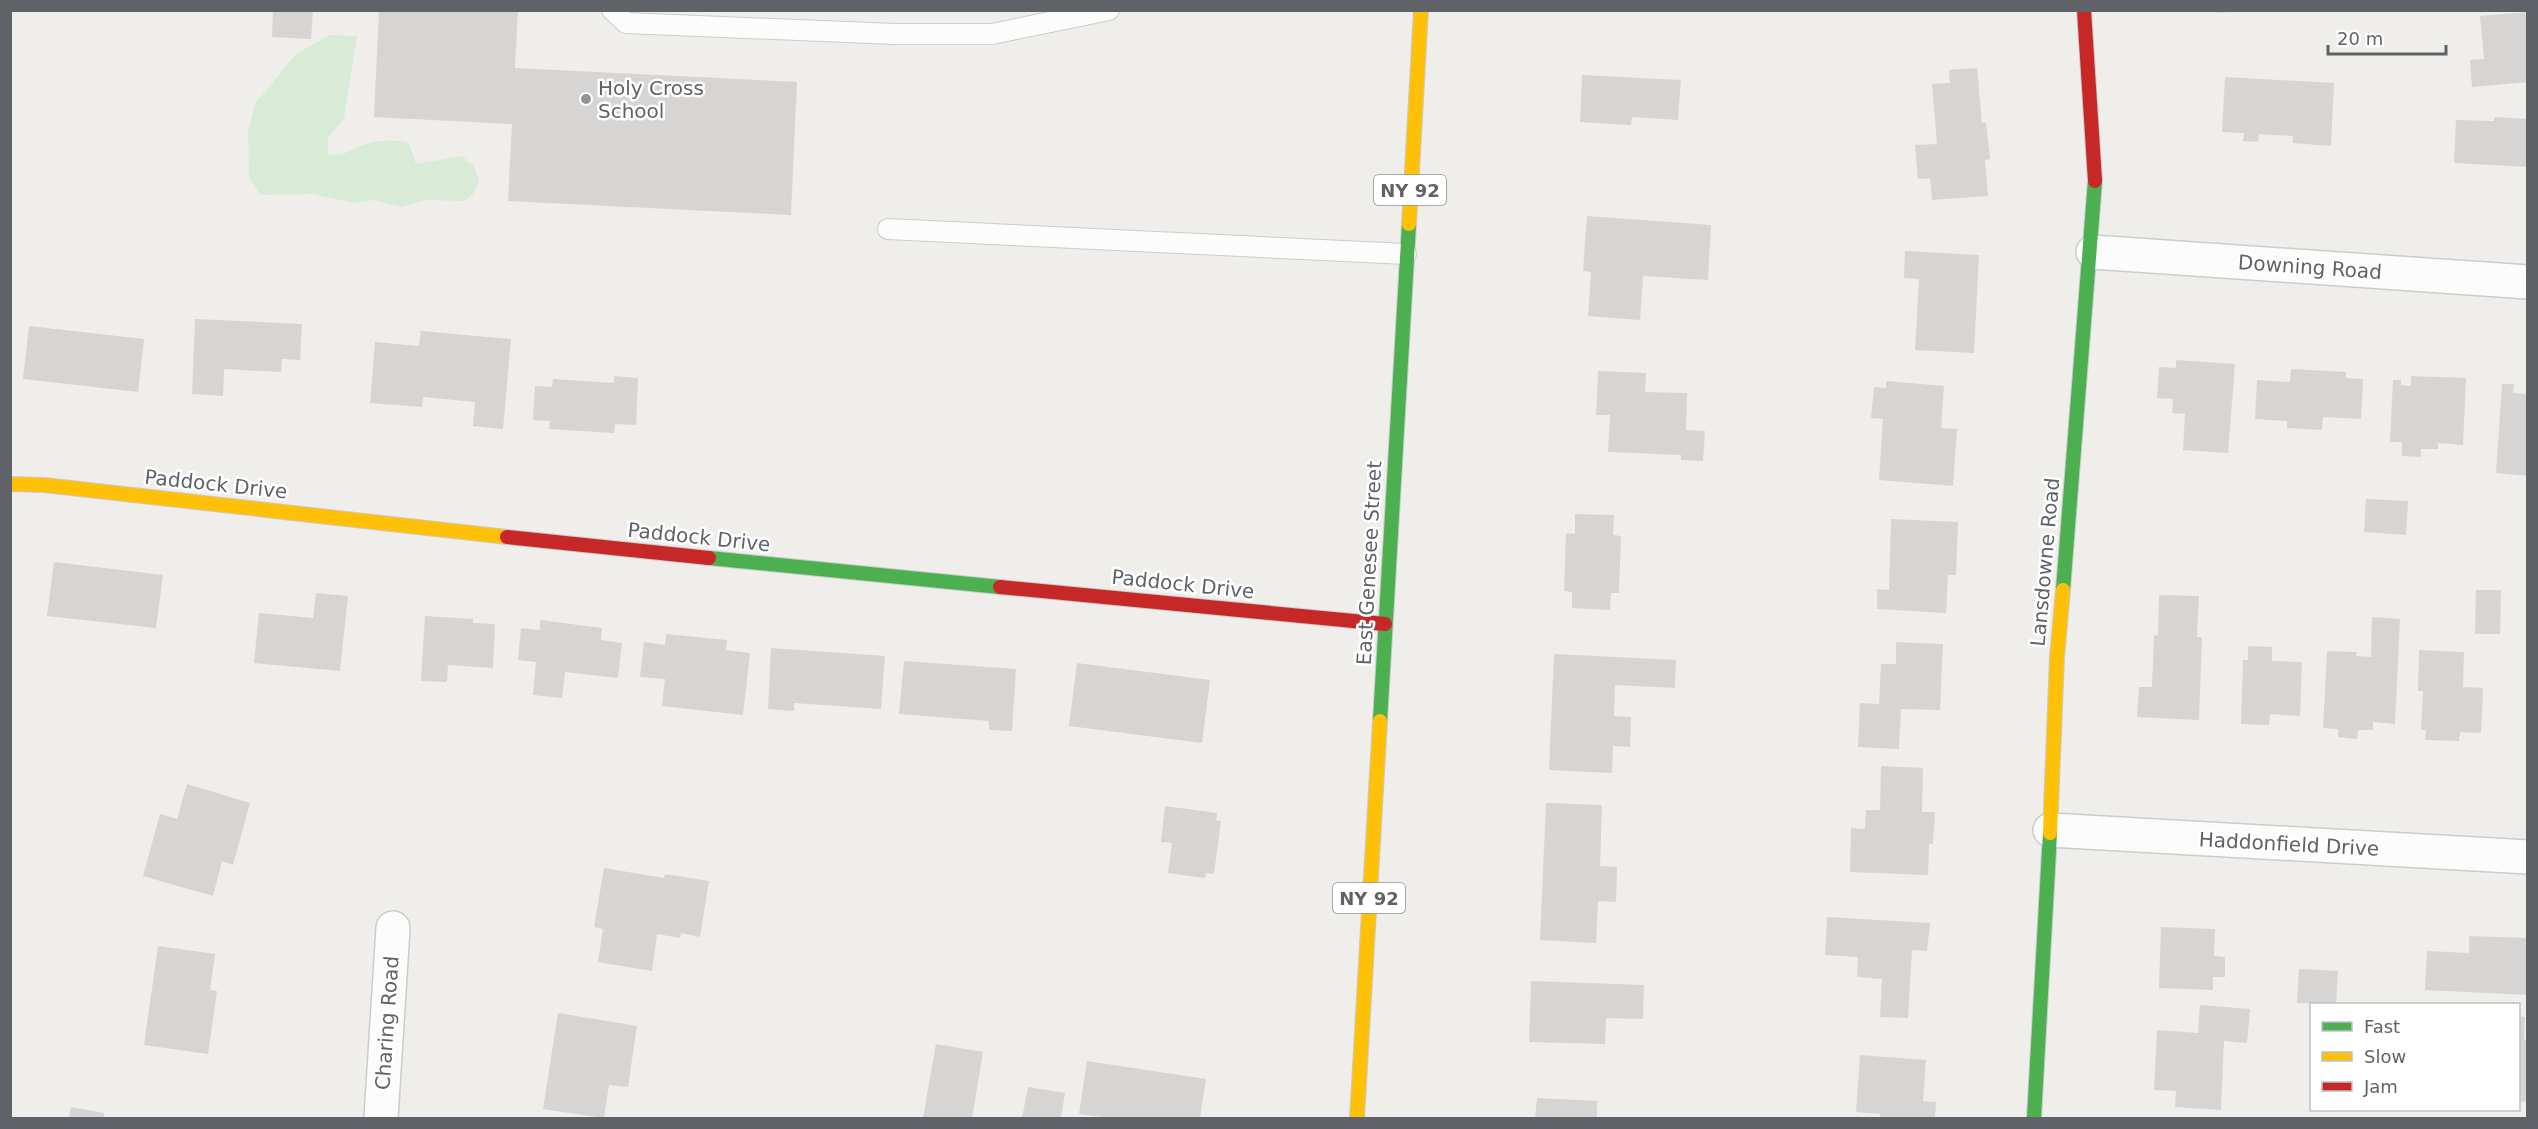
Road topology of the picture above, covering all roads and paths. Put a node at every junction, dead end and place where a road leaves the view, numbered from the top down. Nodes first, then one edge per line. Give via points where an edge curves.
1 (612, 10) edge
2 (1109, 10) edge
3 (1421, 10) edge
4 (2084, 10) edge
5 (888, 229) dead end
6 (2093, 252) junction
7 (1406, 254) junction
8 (2528, 282) edge
9 (10, 484) edge
10 (1385, 624) junction
11 (2050, 830) junction
12 (2528, 857) edge
13 (393, 928) dead end
14 (381, 1119) edge
15 (1357, 1119) edge
16 (2034, 1119) edge

1 - 2 lane via 626,22 992,34
3 - 7 street, East Genesee Street / NY 92
4 - 6 street, Lansdowne Road via 2096,191
5 - 7 lane
6 - 8 street, Downing Road
6 - 11 street, Lansdowne Road via 2056,657
7 - 10 street, East Genesee Street / NY 92
9 - 10 street, Paddock Drive via 654,553
10 - 15 street, East Genesee Street / NY 92
11 - 12 street, Haddonfield Drive
11 - 16 street, Lansdowne Road
13 - 14 street, Charing Road

